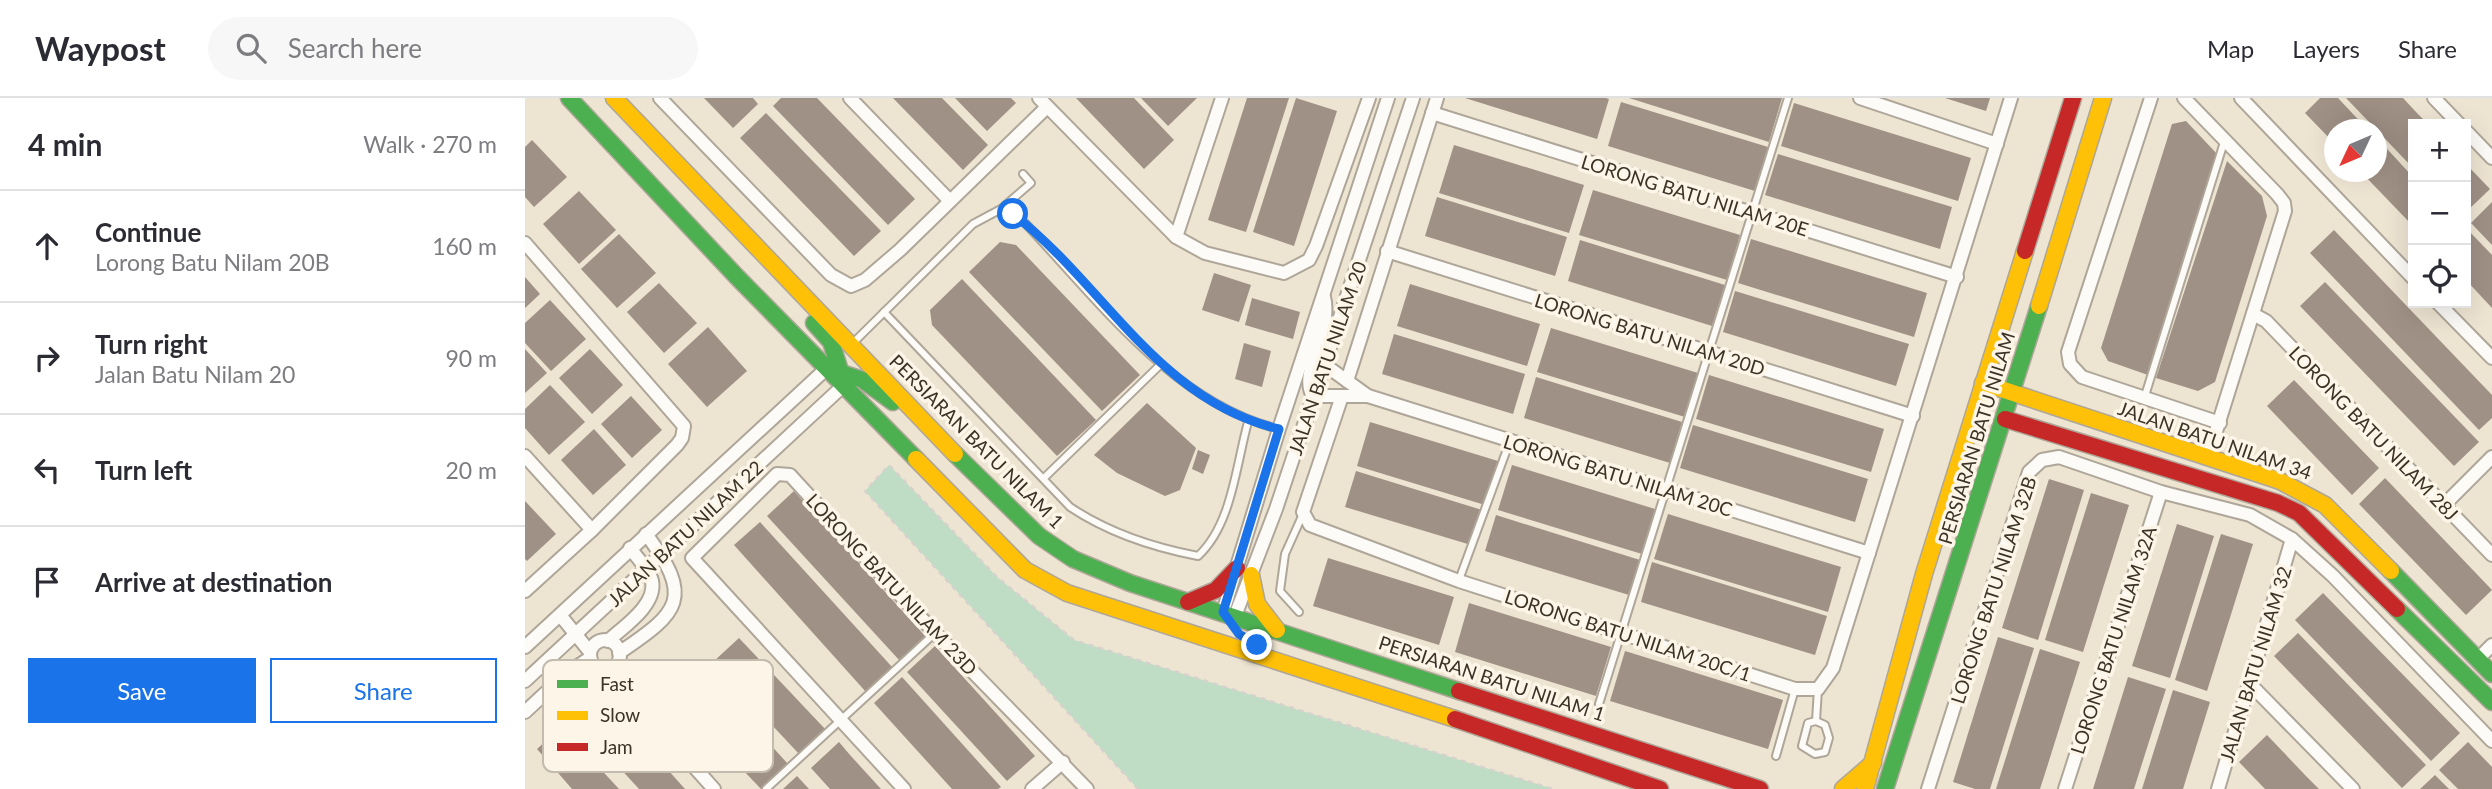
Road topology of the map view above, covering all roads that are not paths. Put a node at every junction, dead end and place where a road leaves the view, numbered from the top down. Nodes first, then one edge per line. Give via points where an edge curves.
1 (569, 98) edge
2 (614, 98) edge
3 (660, 98) edge
4 (850, 98) edge
5 (1222, 98) edge
6 (1369, 98) edge
7 (1388, 98) edge
8 (1397, 98) edge
9 (1413, 98) edge
10 (1437, 98) edge
11 (1789, 98) edge
12 (1860, 98) edge
13 (2011, 98) edge
14 (2073, 98) edge
15 (2102, 98) edge
16 (2151, 98) edge
17 (2184, 98) edge
18 (2241, 98) edge
19 (2434, 98) edge
20 (1043, 102) edge
21 (1385, 111) junction
22 (1432, 113) junction
23 (2454, 119) edge
24 (2471, 135) edge
25 (2226, 137) junction
26 (1997, 144) junction
27 (2490, 151) edge
28 (1023, 174) dead end
29 (950, 201) junction
30 (1001, 209) junction
31 (1752, 212) junction
32 (746, 233) junction
33 (1176, 237) junction
34 (525, 243) edge
35 (1387, 251) junction
36 (2408, 273) edge
37 (1957, 277) junction
38 (1324, 297) junction
39 (2443, 308) edge
40 (884, 312) junction
41 (2253, 314) junction
42 (852, 344) junction
43 (1709, 353) junction
44 (2492, 358) edge
45 (1160, 365) junction
46 (1325, 365) junction
47 (838, 375) junction
48 (1347, 381) junction
49 (1983, 383) junction
50 (2012, 393) junction
51 (1313, 396) junction
52 (1342, 396) junction
53 (1368, 396) junction
54 (2144, 399) junction
55 (1913, 416) junction
56 (2005, 419) junction
57 (1248, 422) junction
58 (2220, 423) junction
59 (1279, 429) junction
60 (1510, 441) junction
61 (525, 456) edge
62 (2208, 457) junction
63 (2492, 457) edge
64 (2181, 474) junction
65 (976, 476) junction
66 (1044, 478) junction
67 (2222, 486) junction
68 (1667, 490) junction
69 (2161, 492) junction
70 (2444, 505) junction
71 (1304, 516) junction
72 (592, 530) junction
73 (646, 534) junction
74 (2293, 539) junction
75 (630, 548) junction
76 (1869, 553) junction
77 (2492, 555) edge
78 (662, 556) junction
79 (646, 570) junction
80 (1244, 572) junction
81 (1459, 581) junction
82 (525, 591) edge
83 (1188, 601) junction
84 (1299, 612) dead end
85 (559, 615) junction
86 (1229, 617) junction
87 (1158, 620) junction
88 (1277, 629) junction
89 (1622, 632) junction
90 (935, 633) junction
91 (575, 634) junction
92 (608, 641) junction
93 (2492, 645) edge
94 (525, 647) edge
95 (2441, 652) junction
96 (619, 653) junction
97 (590, 655) junction
98 (2478, 659) junction
99 (547, 660) edge
100 (584, 660) edge
101 (592, 660) edge
102 (618, 660) edge
103 (1283, 661) junction
104 (543, 664) edge
105 (2492, 674) edge
106 (525, 681) edge
107 (2250, 684) junction
108 (1795, 689) junction
109 (1818, 690) junction
110 (543, 695) edge
111 (2486, 697) edge
112 (1599, 704) dead end
113 (525, 712) edge
114 (841, 720) junction
115 (1816, 721) junction
116 (2492, 741) edge
117 (1776, 756) dead end
118 (1063, 762) junction
119 (1873, 763) junction
120 (699, 772) edge
121 (714, 789) edge
122 (765, 789) edge
123 (904, 789) edge
124 (1033, 789) edge
125 (1087, 789) edge
126 (1660, 789) edge
127 (1760, 789) edge
128 (1843, 789) edge
129 (1865, 789) edge
130 (1885, 789) edge
131 (1928, 789) edge
132 (2065, 789) edge
133 (2218, 789) edge
134 (2353, 789) edge

1 - 47 main road
2 - 32 main road, PERSIARAN BATU NILAM 1
3 - 29 street via 831,275 851,286 865,280
4 - 29 street
5 - 33 street
6 - 33 street via 1317,246 1297,269 1284,273 1237,262 1205,253
7 - 21 street, JALAN BATU NILAM 20
8 - 21 street, JALAN BATU NILAM 20
9 - 46 street, JALAN BATU NILAM 20
10 - 22 street
11 - 31 lane
12 - 26 street
13 - 26 street
14 - 49 main road, PERSIARAN BATU NILAM
15 - 50 main road, PERSIARAN BATU NILAM
16 - 54 street via 2068,352 2070,364 2082,377
17 - 25 street
18 - 36 street
19 - 23 street
20 - 29 street
20 - 33 street
21 - 38 street, JALAN BATU NILAM 20
22 - 31 street, LORONG BATU NILAM 20E
22 - 35 street
24 - 27 street
25 - 41 street via 2284,203
25 - 54 lane
26 - 37 street
28 - 30 lane via 1031,183
30 - 40 lane via 973,224
30 - 45 lane via 1025,223
31 - 37 street, LORONG BATU NILAM 20E
31 - 43 lane
32 - 42 main road, PERSIARAN BATU NILAM 1
32 - 47 main road via 760,261 831,342
34 - 72 street via 684,426 683,439
35 - 43 street, LORONG BATU NILAM 20D
35 - 48 street
37 - 55 street
38 - 51 street via 1326,327 1308,381
38 - 59 street, JALAN BATU NILAM 20
39 - 44 street
40 - 42 lane
40 - 66 lane
41 - 58 street
41 - 70 street, LORONG BATU NILAM 28J via 2266,321
42 - 65 main road, PERSIARAN BATU NILAM 1
43 - 55 street, LORONG BATU NILAM 20D
43 - 68 lane
45 - 57 lane
45 - 66 lane
46 - 48 street
46 - 51 street, JALAN BATU NILAM 20
47 - 65 main road via 883,391 952,462
47 - 73 street, JALAN BATU NILAM 22
47 - 78 street, JALAN BATU NILAM 22
47 - 87 main road via 1025,570 1067,593
48 - 53 street
49 - 50 main road, JALAN BATU NILAM 34
49 - 119 main road, PERSIARAN BATU NILAM via 1924,574
50 - 56 main road, PERSIARAN BATU NILAM
50 - 62 main road, JALAN BATU NILAM 34
51 - 52 street
51 - 80 street, JALAN BATU NILAM 20
52 - 53 street
52 - 71 street
53 - 60 street, LORONG BATU NILAM 20C
54 - 58 street
55 - 76 street
56 - 64 main road, JALAN BATU NILAM 34
56 - 130 main road, PERSIARAN BATU NILAM
57 - 59 lane
57 - 66 lane via 1221,523 1211,544 1198,556 1169,551 1098,525 1070,507
58 - 62 street
59 - 80 street, JALAN BATU NILAM 20
60 - 68 street, LORONG BATU NILAM 20C
60 - 81 lane
61 - 72 street
62 - 64 main road
62 - 67 main road
62 - 98 main road, JALAN BATU NILAM 34 via 2280,481 2325,505
63 - 70 street
64 - 67 main road, JALAN BATU NILAM 34
65 - 83 main road, PERSIARAN BATU NILAM 1 via 1056,549 1130,583
67 - 95 main road, JALAN BATU NILAM 34 via 2299,513
68 - 76 street, LORONG BATU NILAM 20C
68 - 89 lane
69 - 74 street, LORONG BATU NILAM 32B via 2250,514
69 - 131 street, LORONG BATU NILAM 32B via 2059,457 2042,460 2029,472
69 - 132 street, LORONG BATU NILAM 32A
70 - 77 street, LORONG BATU NILAM 28J
71 - 81 street, LORONG BATU NILAM 20C/1 via 1310,525
71 - 84 lane via 1280,574 1280,591
72 - 82 street
73 - 75 street, JALAN BATU NILAM 22
73 - 78 street
74 - 107 street, JALAN BATU NILAM 32
74 - 116 street, LORONG BATU NILAM 32B
75 - 79 street
75 - 85 street, JALAN BATU NILAM 22
76 - 109 street via 1833,668
78 - 79 street, JALAN BATU NILAM 22
78 - 96 street via 676,586 672,610
79 - 91 street, JALAN BATU NILAM 22
79 - 92 street via 652,593 645,606
80 - 83 main road via 1208,597
80 - 86 street, JALAN BATU NILAM 20
80 - 88 main road via 1257,604
81 - 89 street, LORONG BATU NILAM 20C/1
83 - 86 main road, PERSIARAN BATU NILAM 1
85 - 91 street
85 - 94 street, JALAN BATU NILAM 22
86 - 87 main road via 1202,624
86 - 88 main road, PERSIARAN BATU NILAM 1
86 - 103 main road via 1239,634
87 - 103 main road
88 - 127 main road, PERSIARAN BATU NILAM 1
89 - 108 street, LORONG BATU NILAM 20C/1
89 - 112 lane
90 - 114 lane
90 - 114 street, LORONG BATU NILAM 23D via 790,475 777,474 751,498 692,558
90 - 118 street, LORONG BATU NILAM 23D
91 - 97 street
91 - 99 street, JALAN BATU NILAM 22
92 - 96 street
92 - 97 street via 600,641
93 - 98 street
95 - 98 main road
95 - 111 main road, JALAN BATU NILAM 34
96 - 102 street
97 - 100 street
97 - 101 street
98 - 105 main road, JALAN BATU NILAM 34
98 - 111 main road
103 - 126 main road
104 - 106 street, JALAN BATU NILAM 22
107 - 133 street, JALAN BATU NILAM 32
107 - 134 street
108 - 109 street, LORONG BATU NILAM 20C/1
108 - 117 lane
109 - 115 lane
110 - 113 street
114 - 122 lane
114 - 123 street
115 - 115 lane via 1825,725 1829,738 1825,752 1815,754 1802,746 1808,723
118 - 124 street
118 - 125 street, LORONG BATU NILAM 23D
119 - 128 main road
119 - 129 main road, PERSIARAN BATU NILAM
120 - 121 street

